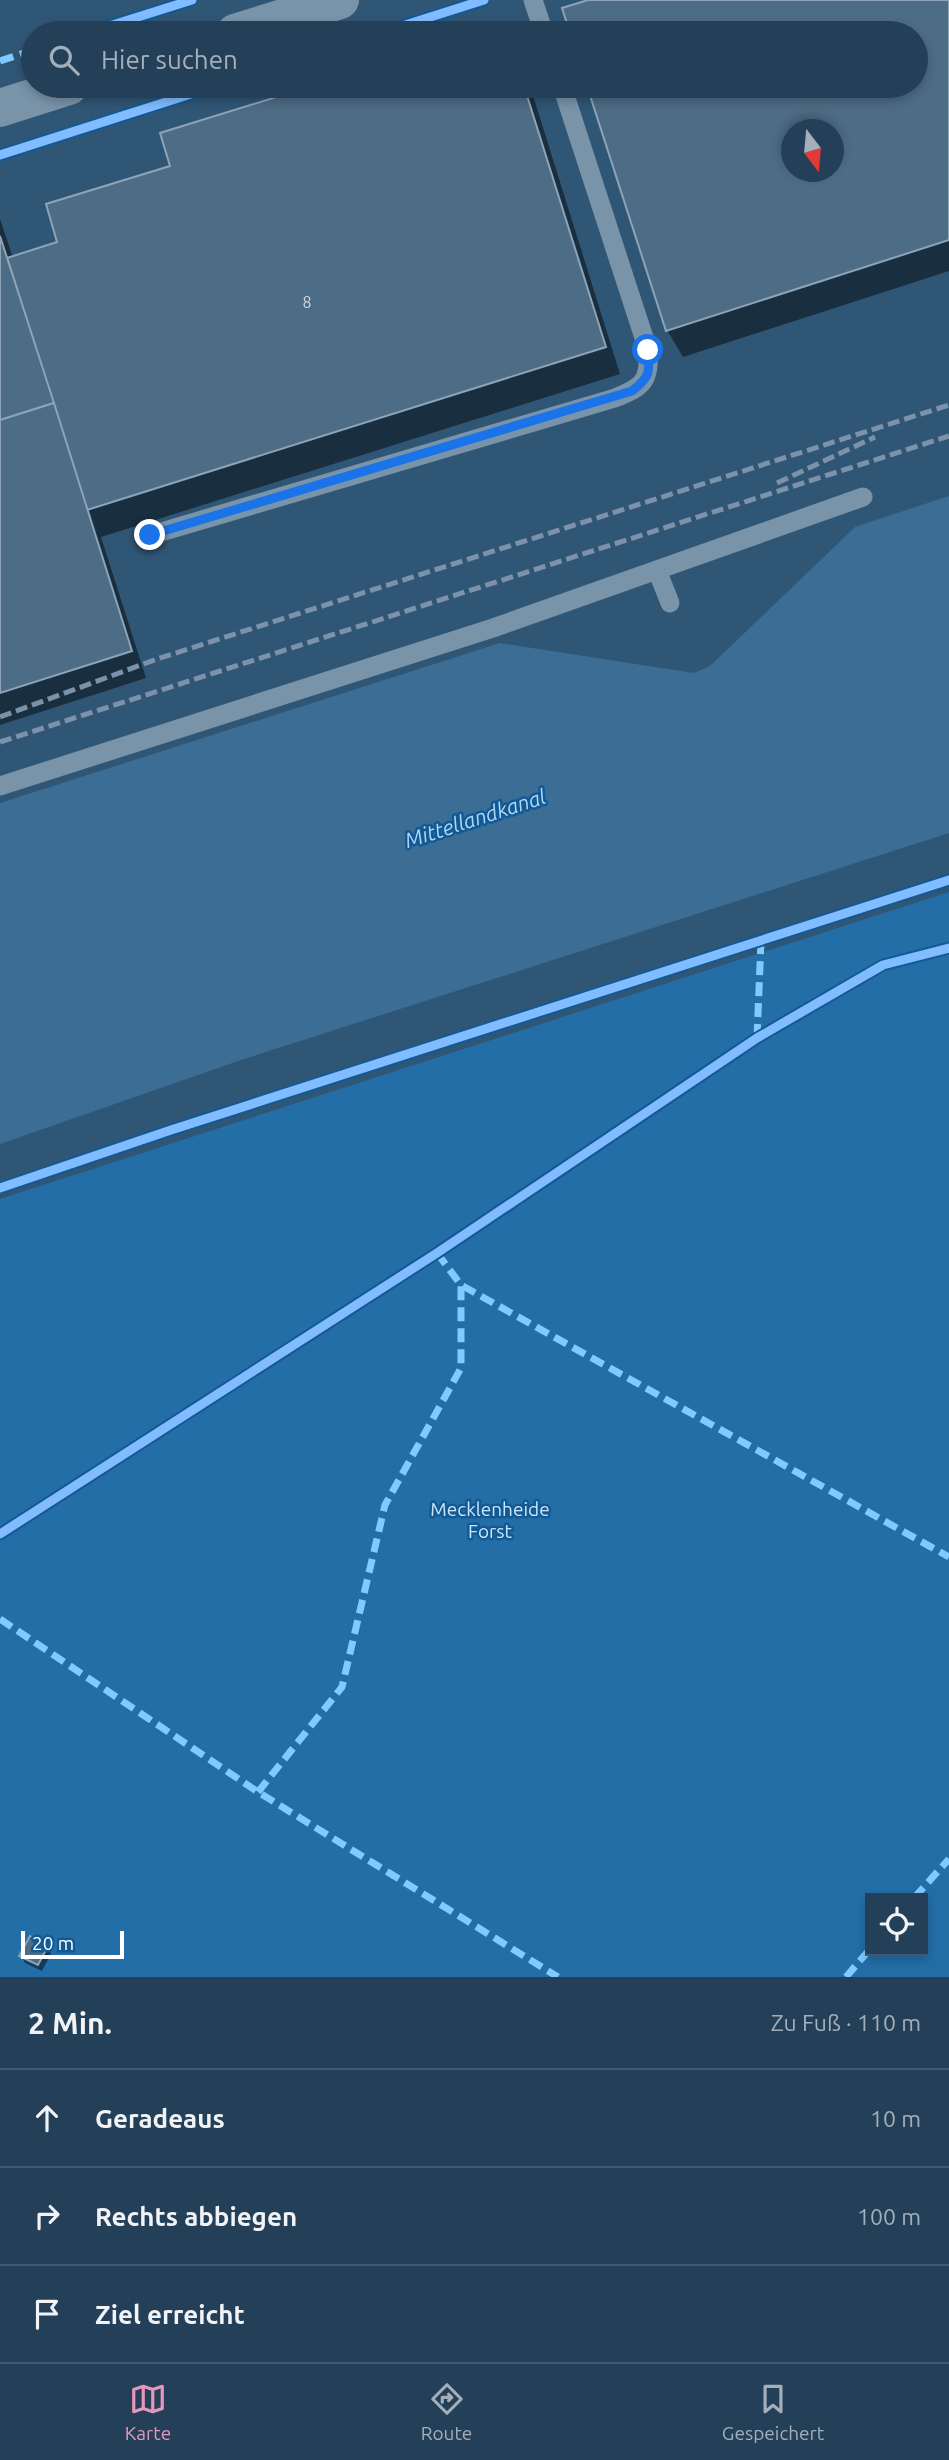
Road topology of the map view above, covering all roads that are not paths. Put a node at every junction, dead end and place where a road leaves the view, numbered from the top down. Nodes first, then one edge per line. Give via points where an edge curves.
1 (340, 0) edge
2 (533, 0) edge
3 (287, 8) edge
4 (260, 21) edge
5 (540, 21) edge
6 (31, 98) edge
7 (566, 98) edge
8 (0, 108) edge
9 (863, 497) dead end
10 (150, 535) dead end
11 (657, 570) junction
12 (670, 603) dead end
13 (0, 786) edge

1 - 3 street
2 - 5 lane
3 - 4 street
6 - 8 street
7 - 10 lane via 648,350 645,381 615,398
9 - 11 lane
11 - 12 lane
11 - 13 lane via 493,628

